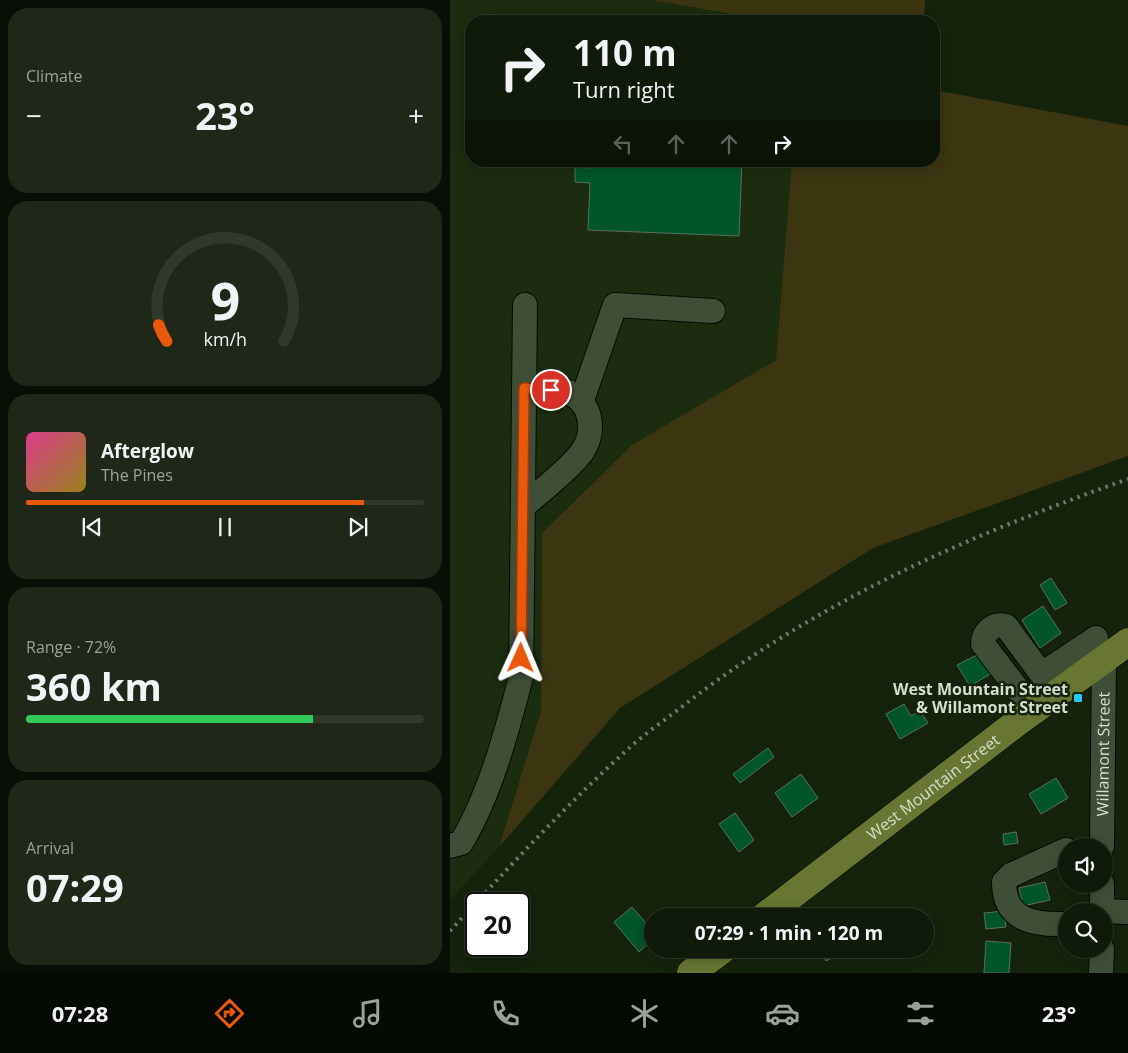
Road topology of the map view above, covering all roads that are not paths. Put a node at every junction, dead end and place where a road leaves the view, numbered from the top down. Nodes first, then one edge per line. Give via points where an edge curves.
1 (525, 305) dead end
2 (713, 311) dead end
3 (524, 388) junction
4 (582, 400) junction
5 (524, 506) junction
6 (1128, 642) edge
7 (1100, 649) junction
8 (1049, 684) junction
9 (1034, 711) junction
10 (1102, 838) edge
11 (450, 846) edge
12 (1058, 854) edge
13 (775, 908) edge
14 (1113, 911) edge
15 (1128, 912) edge
16 (1058, 924) edge
17 (711, 958) edge
18 (1102, 958) edge
19 (691, 973) edge
20 (1102, 973) edge

1 - 3 street
2 - 4 street via 615,305
3 - 4 street via 564,390
3 - 5 street
4 - 5 street via 590,419 588,441 579,456
5 - 11 street via 521,677 475,819 461,843
6 - 7 main road, West Mountain Street
7 - 8 main road, West Mountain Street
7 - 10 street, Willamont Street
8 - 9 main road, West Mountain Street
8 - 9 street via 1006,626 995,626 985,634 983,644
9 - 13 main road, West Mountain Street
12 - 16 street via 1011,875 1004,882 1007,899 1022,918 1033,923
14 - 15 street
17 - 19 main road
18 - 20 street

